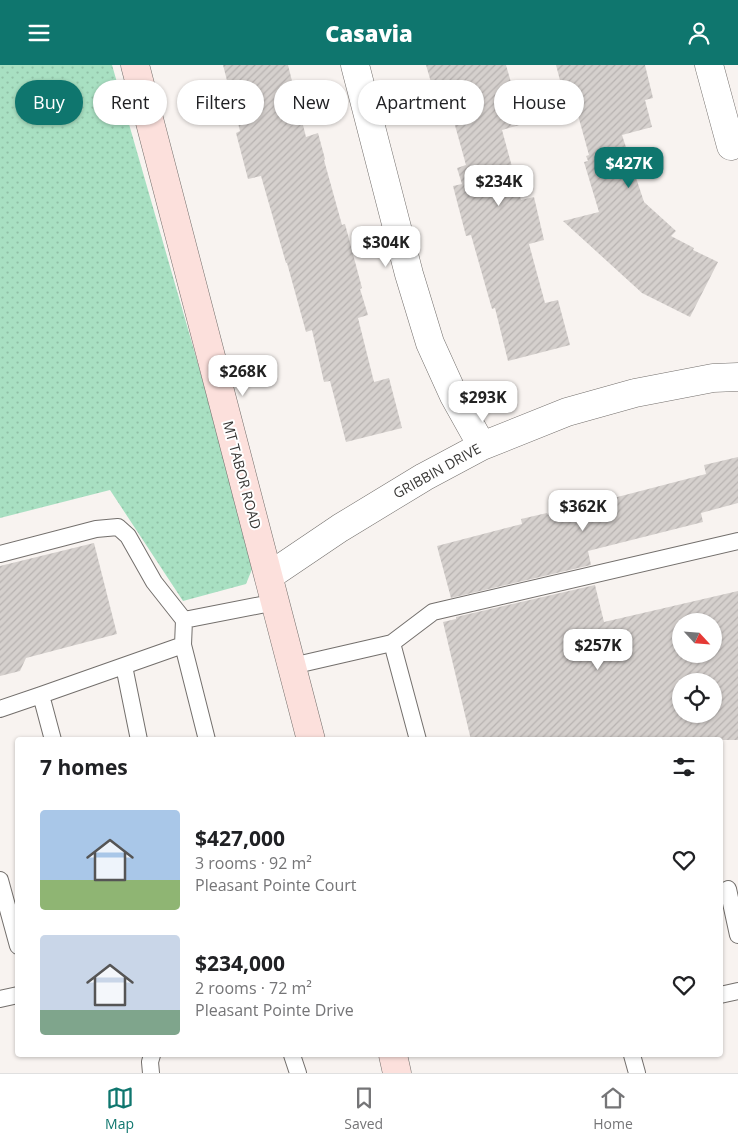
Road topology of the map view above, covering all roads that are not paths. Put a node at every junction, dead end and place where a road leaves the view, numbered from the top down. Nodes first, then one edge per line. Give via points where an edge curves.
1 (135, 65) edge
2 (355, 65) edge
3 (709, 65) edge
4 (731, 146) dead end
5 (738, 377) edge
6 (482, 446) junction
7 (738, 541) edge
8 (0, 554) edge
9 (273, 589) junction
10 (184, 620) junction
11 (392, 643) junction
12 (182, 645) junction
13 (124, 666) junction
14 (292, 666) junction
15 (42, 695) junction
16 (0, 709) edge
17 (51, 737) edge
18 (138, 737) edge
19 (206, 737) edge
20 (310, 737) edge
21 (417, 737) edge
22 (0, 880) edge
23 (729, 889) edge
24 (738, 935) edge
25 (15, 936) edge
26 (738, 991) edge
27 (723, 994) edge
28 (15, 996) edge
29 (0, 999) edge
30 (152, 1057) edge
31 (293, 1057) edge
32 (393, 1057) edge
33 (633, 1057) edge
34 (151, 1073) edge
35 (298, 1073) edge
36 (397, 1073) edge
37 (637, 1073) edge

1 - 9 street, MT TABOR ROAD
2 - 6 street via 430,343
3 - 4 street
5 - 6 street, GRIBBIN DRIVE via 713,378 635,393 567,412
6 - 9 street, GRIBBIN DRIVE via 424,477 340,529
7 - 11 lane via 433,612
8 - 10 lane via 96,529 118,527 128,536 154,582
9 - 10 lane
9 - 14 street, MT TABOR ROAD
10 - 12 lane
11 - 14 lane
11 - 21 lane
12 - 13 lane
12 - 19 lane
13 - 15 lane
13 - 18 lane
14 - 20 street, MT TABOR ROAD
15 - 16 lane
15 - 17 lane
22 - 25 lane
23 - 24 lane
26 - 27 lane
28 - 29 lane
30 - 34 lane
31 - 35 lane
32 - 36 street
33 - 37 lane

